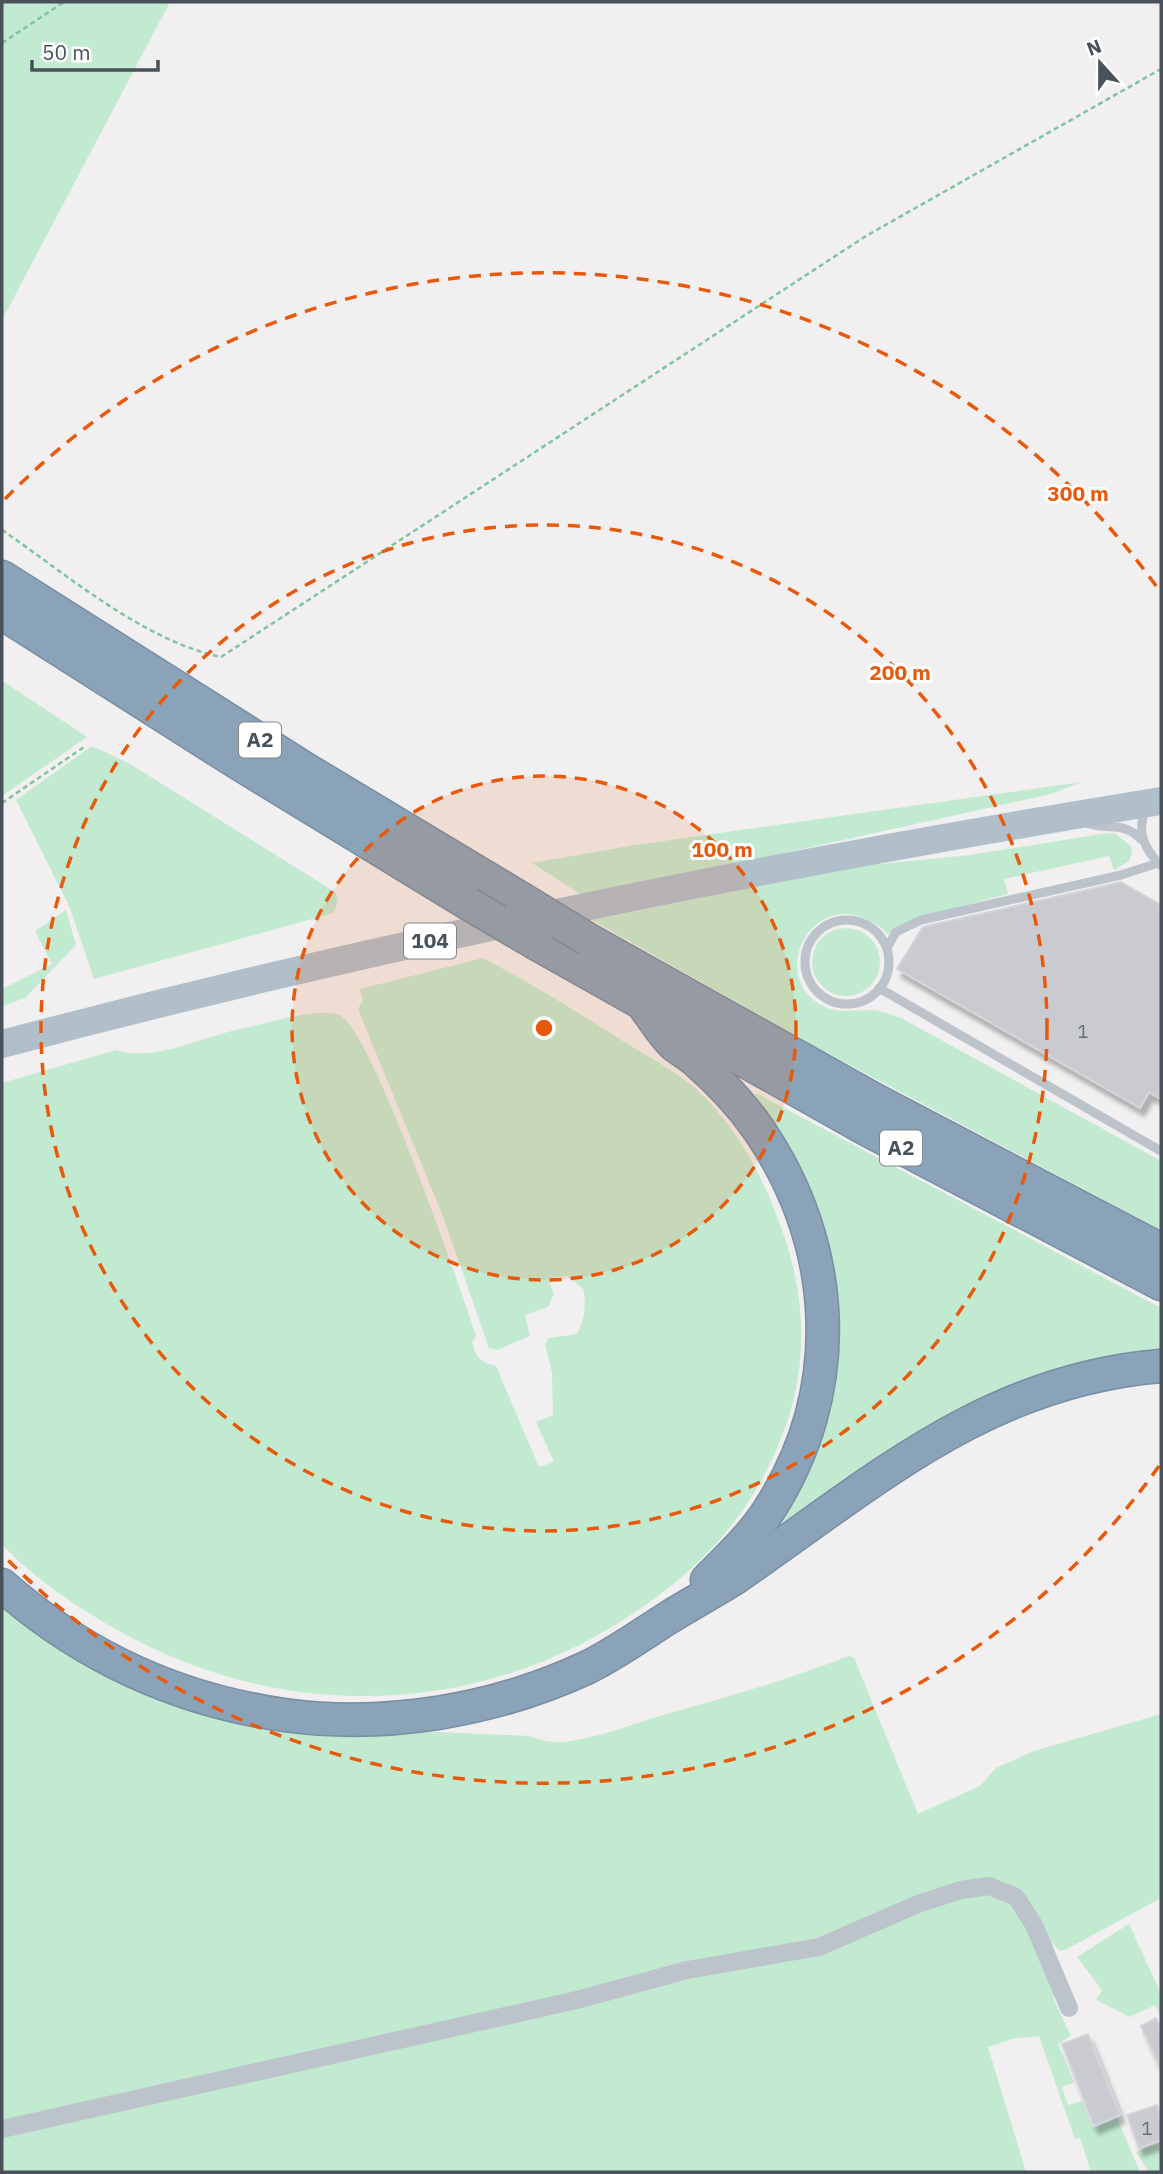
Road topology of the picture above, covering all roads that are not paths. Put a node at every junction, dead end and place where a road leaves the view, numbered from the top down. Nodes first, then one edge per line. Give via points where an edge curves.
1 (2, 577) edge
2 (2, 613) edge
3 (1155, 801) edge
4 (1070, 815) junction
5 (1142, 840) junction
6 (1160, 861) edge
7 (887, 948) junction
8 (879, 988) junction
9 (644, 1006) junction
10 (2, 1044) edge
11 (1161, 1151) edge
12 (1128, 1233) junction
13 (1161, 1237) edge
14 (1161, 1250) edge
15 (1161, 1284) edge
16 (1161, 1366) edge
17 (2, 1585) edge
18 (665, 1619) junction
19 (1069, 2008) dead end
20 (2, 2129) edge

1 - 12 highway, A2, bridge via 307,770 587,939
2 - 9 highway, A2, bridge via 229,758
3 - 4 main road, 104
3 - 5 lane via 1142,822
4 - 5 lane via 1097,828 1119,825 1132,829
4 - 10 main road, 104 via 861,852 441,939
5 - 6 lane
6 - 7 lane via 1121,875 921,920 896,932
7 - 8 lane via 886,976
7 - 8 lane via 869,926 842,920 817,932 805,956 810,982 830,1000 857,1002
8 - 11 lane
9 - 15 highway, A2
9 - 18 highway via 673,1044 723,1086 783,1170 817,1265 825,1323 813,1412 787,1480 724,1563
12 - 13 highway
12 - 14 highway, A2
16 - 18 highway via 1121,1369 1057,1384 998,1407 893,1466 733,1579
17 - 18 highway via 29,1609 117,1665 178,1691 241,1709 309,1718 408,1716 505,1698 588,1667
19 - 20 street via 1022,1906 1016,1897 989,1886 918,1904 818,1947 687,1970 577,2000

